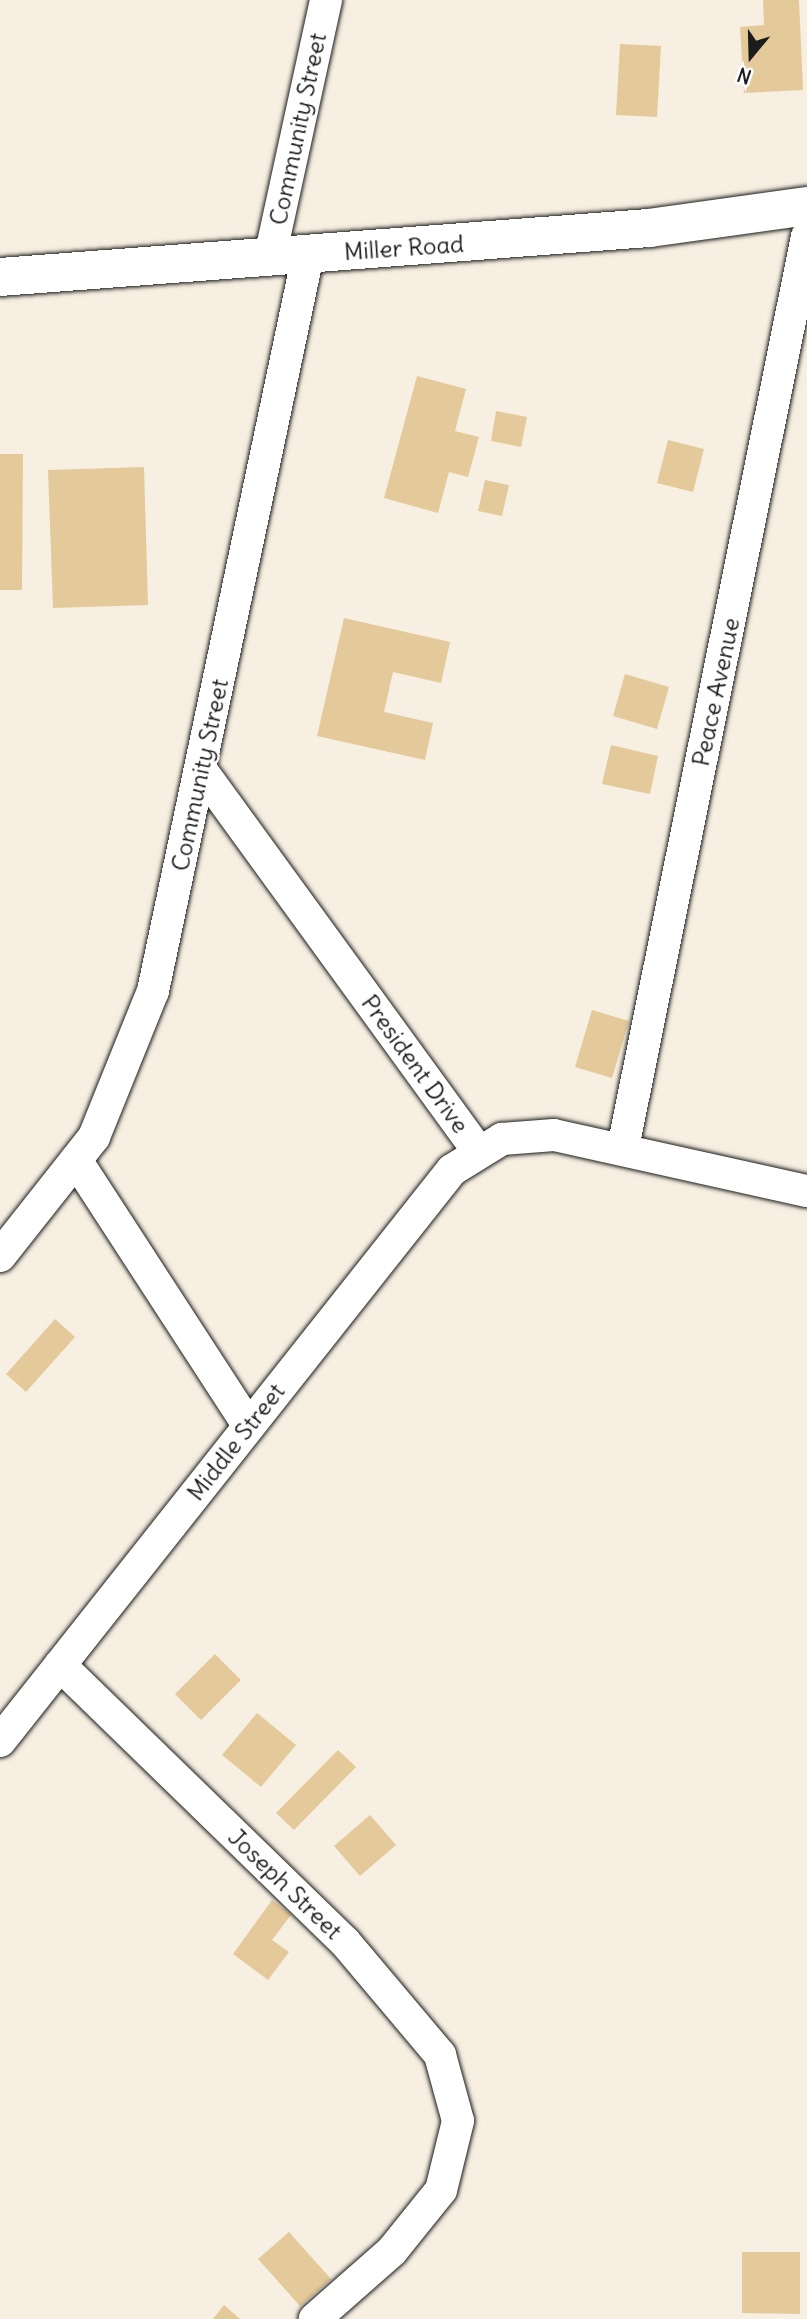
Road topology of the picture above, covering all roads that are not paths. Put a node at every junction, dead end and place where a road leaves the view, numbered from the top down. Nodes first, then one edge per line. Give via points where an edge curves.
1 (326, 0) edge
2 (807, 206) edge
3 (807, 236) edge
4 (307, 255) junction
5 (270, 257) junction
6 (0, 277) edge
7 (202, 771) junction
8 (623, 1148) junction
9 (479, 1152) junction
10 (76, 1160) junction
11 (807, 1191) edge
12 (0, 1256) edge
13 (249, 1426) junction
14 (60, 1665) junction
15 (0, 1741) edge
16 (315, 2319) edge

1 - 5 street, Community Street
2 - 4 main road, Miller Road via 649,228
3 - 8 street, Peace Avenue
4 - 5 main road, Miller Road
4 - 7 street, Community Street
5 - 6 main road, Miller Road
7 - 9 street, President Drive
7 - 10 street, Community Street via 135,1049 94,1138
8 - 9 street, President Drive via 554,1135 502,1139
8 - 11 street, President Drive
9 - 13 street, Middle Street via 452,1170 415,1214
10 - 12 street, Community Street
10 - 13 street
13 - 14 street, Middle Street
14 - 15 street, Middle Street
14 - 16 street, Joseph Street via 393,1993 440,2055 455,2097 458,2135 452,2165 426,2214

